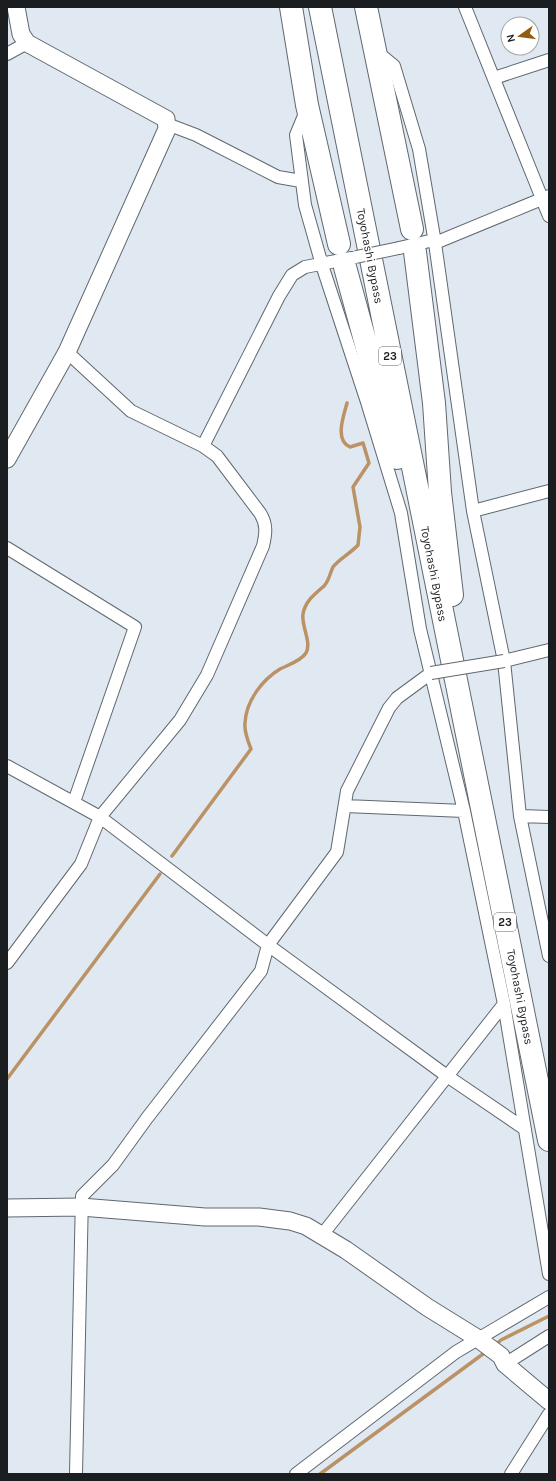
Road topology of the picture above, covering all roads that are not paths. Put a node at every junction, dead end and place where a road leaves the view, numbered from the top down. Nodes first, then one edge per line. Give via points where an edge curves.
1 (16, 7) edge
2 (291, 7) edge
3 (320, 7) edge
4 (366, 7) edge
5 (465, 7) edge
6 (27, 43) junction
7 (376, 51) junction
8 (7, 54) edge
9 (549, 60) edge
10 (494, 78) junction
11 (307, 105) junction
12 (167, 124) junction
13 (301, 181) junction
14 (546, 198) edge
15 (549, 216) edge
16 (412, 229) dead end
17 (435, 241) junction
18 (338, 244) dead end
19 (407, 250) junction
20 (350, 262) junction
21 (322, 265) junction
22 (67, 352) junction
23 (203, 446) junction
24 (8, 455) edge
25 (549, 491) edge
26 (473, 511) junction
27 (7, 548) edge
28 (443, 617) junction
29 (549, 650) edge
30 (504, 661) junction
31 (430, 673) junction
32 (461, 704) junction
33 (7, 766) edge
34 (74, 802) junction
35 (345, 806) junction
36 (464, 811) junction
37 (520, 816) junction
38 (100, 817) junction
39 (549, 817) edge
40 (545, 920) edge
41 (268, 945) junction
42 (549, 956) edge
43 (7, 963) edge
44 (504, 1004) junction
45 (447, 1076) junction
46 (525, 1129) junction
47 (549, 1140) edge
48 (7, 1208) edge
49 (80, 1208) junction
50 (322, 1235) junction
51 (549, 1274) edge
52 (549, 1297) edge
53 (549, 1336) edge
54 (480, 1340) junction
55 (503, 1360) junction
56 (549, 1401) edge
57 (549, 1414) edge
58 (76, 1474) edge
59 (296, 1474) edge
60 (511, 1474) edge

1 - 6 street via 21,34
2 - 11 highway
3 - 28 highway, Toyohashi Bypass / 23
4 - 7 highway
5 - 10 street
6 - 8 street
6 - 12 street via 166,119
7 - 16 highway
7 - 17 street via 394,66 419,149
9 - 10 street
10 - 14 street
11 - 13 street via 296,135
11 - 18 highway
12 - 13 street via 196,135 278,177
12 - 22 street via 167,129
13 - 21 street
14 - 15 street
14 - 17 street
17 - 19 street
17 - 26 street
19 - 20 street, bridge
19 - 32 highway, 23 via 434,403 441,508 460,646
20 - 21 street
20 - 28 highway, 23
21 - 23 street via 305,267 292,275
21 - 31 street via 402,514 420,629
22 - 23 street via 131,411
22 - 24 street
23 - 38 street via 217,456 264,518 266,532 263,546 207,675 180,720
25 - 26 street
26 - 30 street
27 - 34 street via 135,627
28 - 32 highway, Toyohashi Bypass / 23
29 - 30 street
30 - 31 street, bridge
30 - 37 street
31 - 35 street via 397,698 389,708 347,791
31 - 36 street
32 - 47 highway, Toyohashi Bypass / 23
33 - 34 street
34 - 38 street
35 - 36 street
35 - 41 street via 337,852
36 - 44 street
37 - 39 street
37 - 40 street
38 - 41 street
38 - 43 street via 81,864
40 - 42 street
41 - 45 street
41 - 49 street via 260,971 113,1165 82,1196
44 - 45 street
44 - 46 street
45 - 46 street
45 - 50 street
46 - 51 street
48 - 49 street
49 - 50 street via 290,1220
49 - 58 street
50 - 54 street via 427,1308
52 - 54 street
53 - 55 street
54 - 55 street
54 - 59 street via 456,1352
55 - 56 street
57 - 60 street

